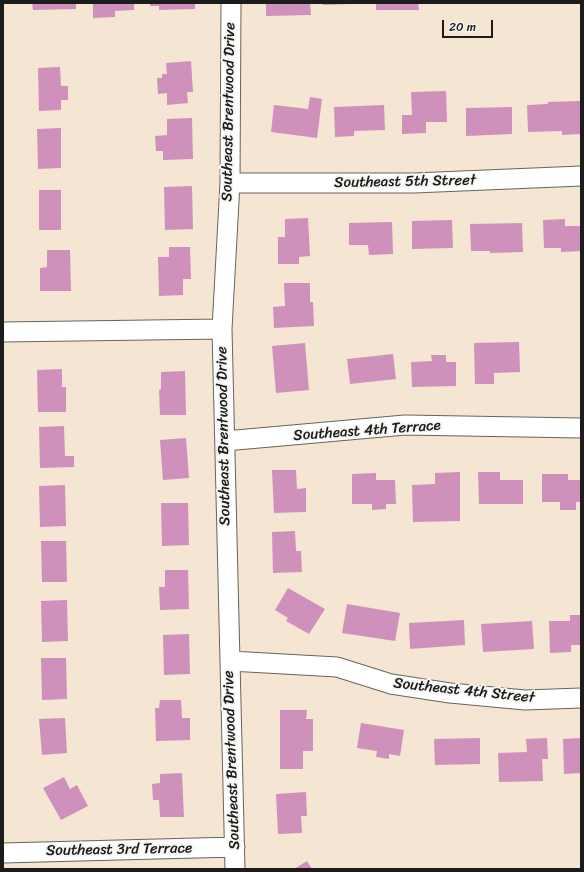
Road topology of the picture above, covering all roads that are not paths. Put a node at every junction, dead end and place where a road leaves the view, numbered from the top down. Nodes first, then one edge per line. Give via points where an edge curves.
1 (231, 3) edge
2 (581, 176) edge
3 (230, 183) junction
4 (222, 329) junction
5 (3, 332) edge
6 (581, 428) edge
7 (225, 442) junction
8 (230, 661) junction
9 (581, 698) edge
10 (235, 847) junction
11 (3, 853) edge
12 (235, 869) edge

1 - 3 street, Southeast Brentwood Drive
2 - 3 street, Southeast 5th Street via 414,183
3 - 4 street, Southeast Brentwood Drive
4 - 5 street
4 - 7 street, Southeast Brentwood Drive
6 - 7 street, Southeast 4th Terrace via 405,425
7 - 8 street, Southeast Brentwood Drive
8 - 9 street, Southeast 4th Street via 338,667 391,684 450,693 525,700
8 - 10 street, Southeast Brentwood Drive
10 - 11 street, Southeast 3rd Terrace
10 - 12 street, Southeast Brentwood Drive

